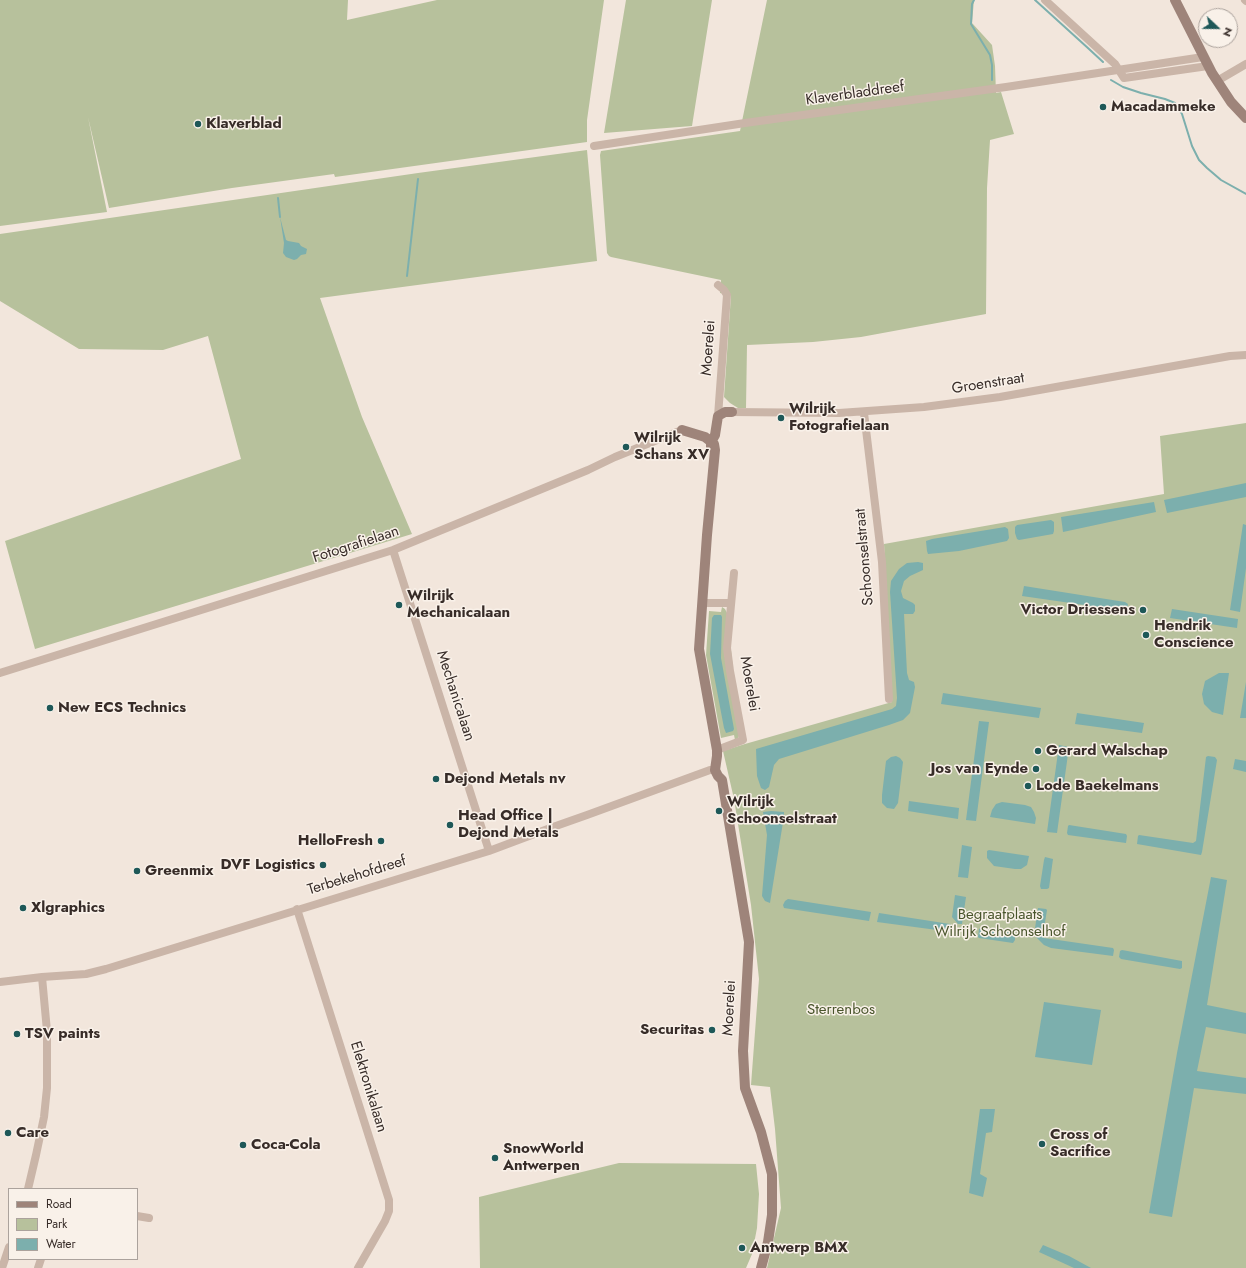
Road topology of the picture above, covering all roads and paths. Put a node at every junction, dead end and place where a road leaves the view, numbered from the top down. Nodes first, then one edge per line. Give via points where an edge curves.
1 (1045, 0) edge
2 (1175, 0) edge
3 (1203, 57) junction
4 (1246, 64) edge
5 (1208, 66) junction
6 (1119, 70) junction
7 (1217, 82) junction
8 (1246, 118) edge
9 (594, 146) dead end
10 (718, 286) dead end
11 (1246, 355) edge
12 (732, 412) joint
13 (864, 412) junction
14 (718, 416) junction
15 (682, 430) joint
16 (711, 442) junction
17 (393, 550) junction
18 (734, 573) dead end
19 (702, 603) junction
20 (731, 603) junction
21 (0, 674) edge
22 (889, 699) dead end
23 (717, 750) junction
24 (715, 770) junction
25 (489, 851) junction
26 (297, 909) junction
27 (42, 977) junction
28 (0, 982) edge
29 (28, 1188) edge
30 (138, 1216) edge
31 (149, 1218) dead end
32 (8, 1250) edge
33 (2, 1268) edge
34 (358, 1268) edge
35 (761, 1268) edge

1 - 6 street
2 - 3 street
3 - 5 street
3 - 6 street, Klaverbladdreef
4 - 7 street
5 - 6 street via 1124,78
5 - 7 street
6 - 9 street, Klaverbladdreef
7 - 8 street
10 - 14 street, Moerelei via 727,295
11 - 13 street, Groenstraat via 1000,397
12 - 13 street, Groenstraat
12 - 14 street
13 - 22 street, Schoonselstraat via 882,562
14 - 16 street, Moerelei
15 - 16 street, Fotografielaan via 705,437
15 - 17 street, Fotografielaan
16 - 19 street, Moerelei via 715,450
17 - 21 street, Fotografielaan
17 - 25 street, Mechanicalaan
18 - 20 street, Moerelei
19 - 20 street
19 - 23 street, Moerelei via 699,649
20 - 23 street, Moerelei via 728,648 730,671 743,740
23 - 24 street, Moerelei
24 - 25 street, Terbekehofdreef
24 - 35 street, Moerelei via 722,780 749,942 743,1051 745,1088 761,1132 772,1174 772,1215
25 - 26 street, Terbekehofdreef
26 - 27 street, Terbekehofdreef via 106,969 86,974
26 - 34 street, Elektronikalaan via 389,1200 386,1221
27 - 28 street, Terbekehofdreef
27 - 29 street via 47,1031 47,1088 44,1117
30 - 31 street
32 - 33 street

